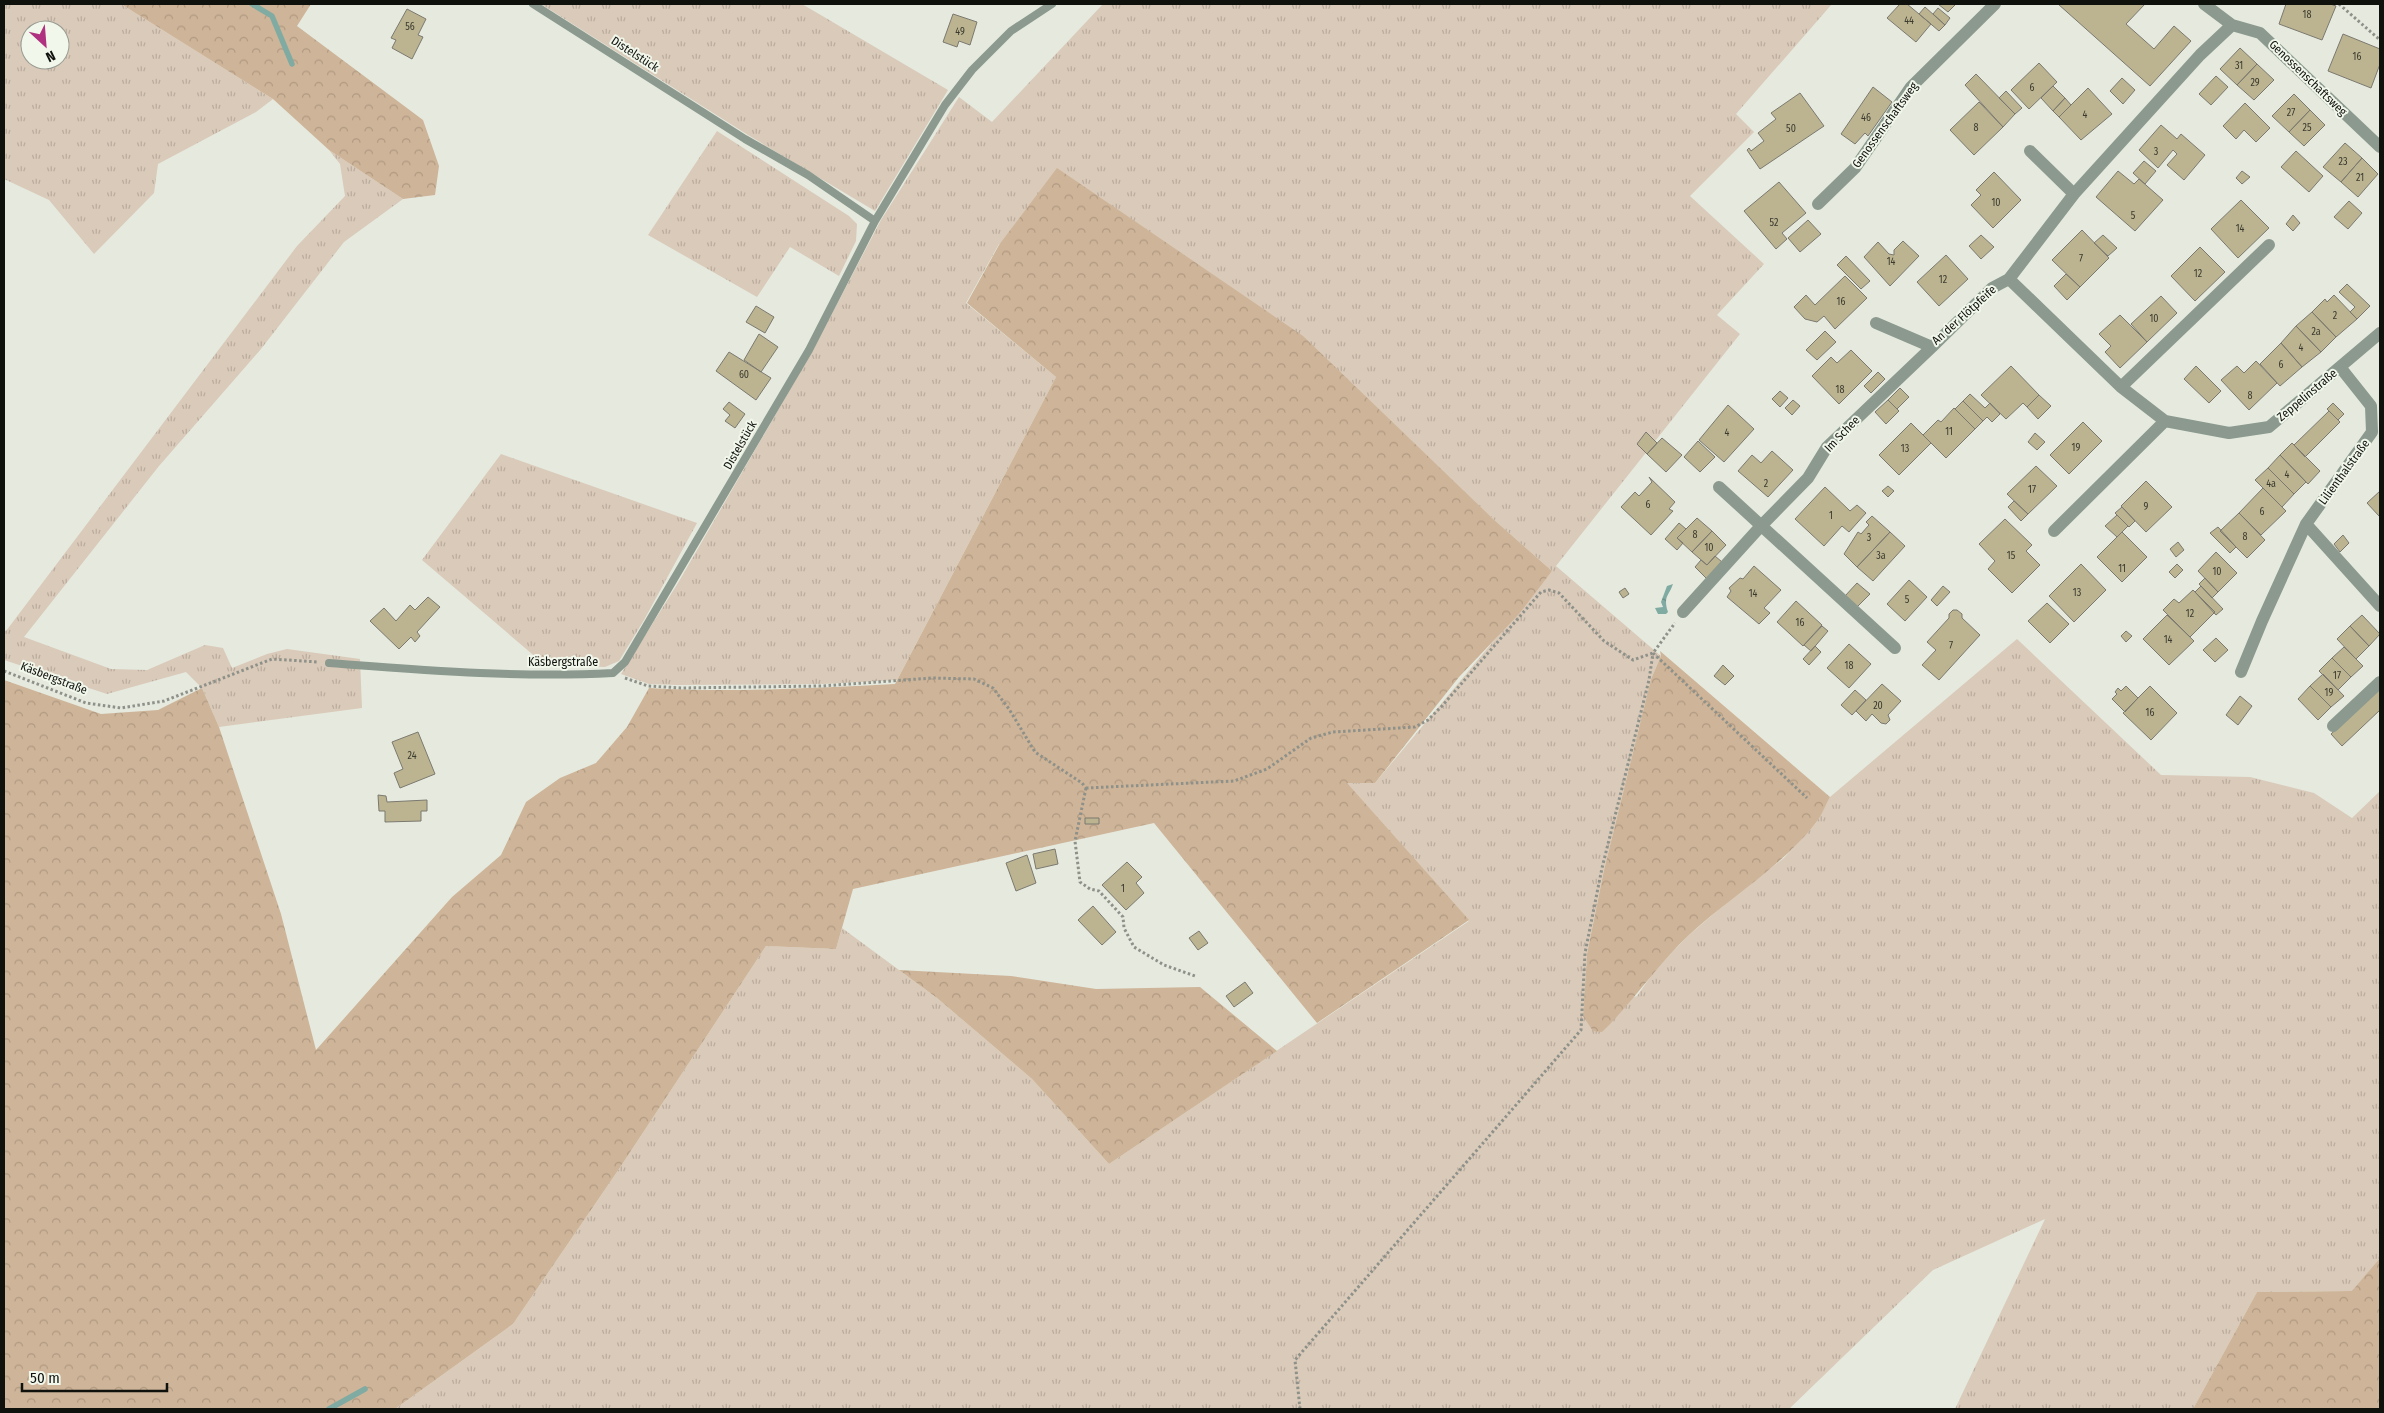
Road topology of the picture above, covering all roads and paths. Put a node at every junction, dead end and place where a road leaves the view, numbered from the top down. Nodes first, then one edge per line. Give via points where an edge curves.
1 (532, 4) edge
2 (1052, 4) edge
3 (1995, 4) edge
4 (2204, 4) edge
5 (2339, 4) edge
6 (2232, 25) junction
7 (2380, 40) edge
8 (2380, 147) edge
9 (2030, 151) dead end
10 (2074, 194) junction
11 (1818, 204) dead end
12 (875, 221) junction
13 (2268, 245) dead end
14 (2009, 279) junction
15 (1876, 323) dead end
16 (2380, 333) edge
17 (1932, 347) junction
18 (2340, 367) junction
19 (2121, 387) junction
20 (2165, 421) junction
21 (2376, 436) edge
22 (1719, 487) dead end
23 (2306, 524) junction
24 (1760, 527) junction
25 (2054, 532) dead end
26 (2380, 606) edge
27 (1683, 612) joint
28 (1895, 648) dead end
29 (1653, 653) junction
30 (329, 663) joint
31 (4, 671) edge
32 (2241, 672) dead end
33 (613, 673) junction
34 (2380, 682) edge
35 (2333, 726) dead end
36 (1086, 788) junction
37 (1806, 798) dead end
38 (1195, 976) dead end
39 (1300, 1409) edge

1 - 12 lane, Distelstück via 745,139 808,175
2 - 12 lane, Distelstück via 1011,31 972,70 946,105
3 - 11 street, Genossenschaftsweg via 1911,87 1855,168
4 - 6 street, Genossenschaftsweg
5 - 7 path
6 - 8 street, Genossenschaftsweg via 2260,33
6 - 10 street, An der Flötpfeife via 2200,55
9 - 10 street
10 - 14 street, An der Flötpfeife
12 - 33 lane, Distelstück via 809,350 711,520 625,662
13 - 19 street
14 - 17 street, An der Flötpfeife via 1992,288
14 - 19 street, Zeppelinstraße
15 - 17 street, An der Flötpfeife
16 - 18 street, Zeppelinstraße
17 - 24 street, Im Schee via 1827,447 1808,478
18 - 20 street, Zeppelinstraße via 2269,427 2228,433
18 - 21 street, Lilienthalstraße via 2371,406
19 - 20 street, Zeppelinstraße
20 - 25 street
21 - 23 street, Lilienthalstraße
22 - 24 street
23 - 26 street
23 - 32 street, Lilienthalstraße
24 - 27 street, Im Schee
24 - 28 street
27 - 29 path
29 - 36 path via 1633,660 1604,640 1559,593 1549,590 1541,592 1442,706 1415,727 1334,732 1310,738 1267,768 1234,781
29 - 37 path
29 - 39 path via 1585,953 1581,1030 1295,1360
30 - 31 path, Käsbergstraße via 272,659 164,700 121,708 86,703
30 - 33 lane, Käsbergstraße via 462,671
33 - 36 path, Käsbergstraße via 648,686 682,688 974,679 992,688 1035,752
34 - 35 street
36 - 38 path via 1075,841 1080,882 1099,891 1122,917 1134,947 1164,965

